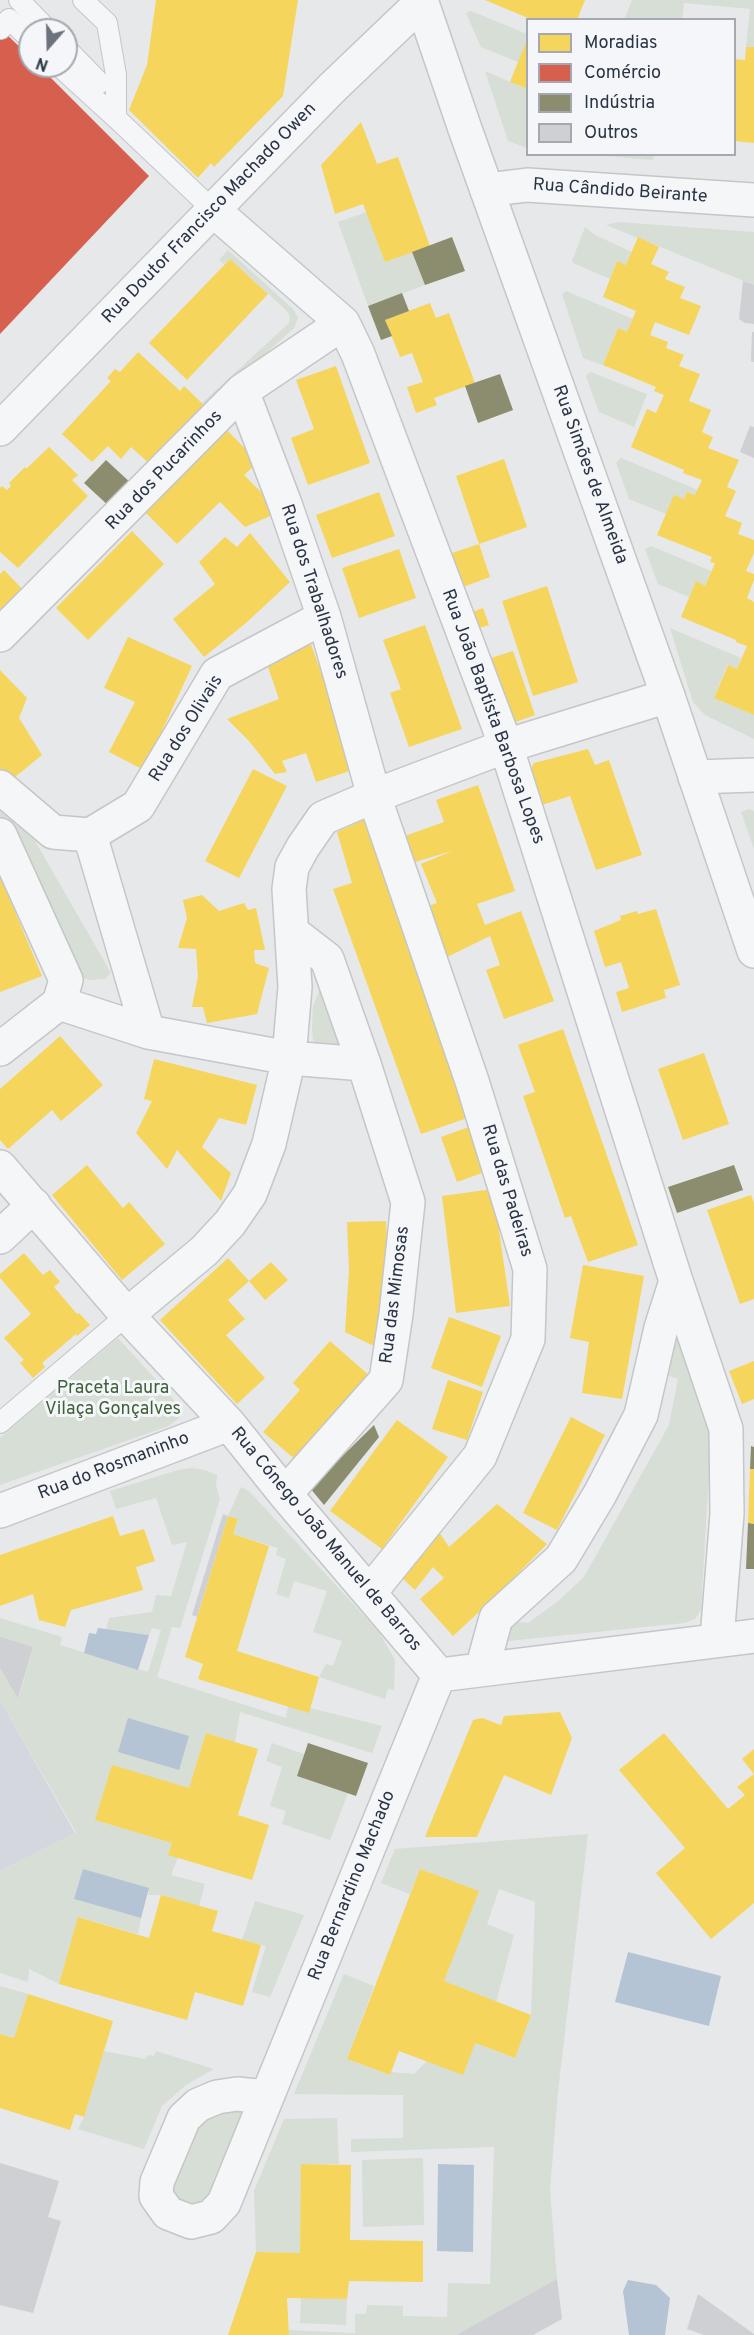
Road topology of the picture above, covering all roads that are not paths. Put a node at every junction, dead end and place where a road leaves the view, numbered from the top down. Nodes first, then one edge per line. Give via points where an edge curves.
1 (19, 0) edge
2 (83, 0) edge
3 (422, 1) edge
4 (36, 18) edge
5 (18, 28) edge
6 (1, 29) edge
7 (78, 60) edge
8 (72, 78) edge
9 (100, 83) dead end
10 (116, 118) junction
11 (487, 190) junction
12 (754, 200) edge
13 (213, 210) junction
14 (343, 323) junction
15 (242, 391) junction
16 (0, 429) edge
17 (324, 617) junction
18 (0, 635) edge
19 (668, 696) junction
20 (506, 746) junction
21 (754, 775) edge
22 (695, 777) junction
23 (0, 787) edge
24 (374, 796) junction
25 (0, 835) edge
26 (90, 835) junction
27 (292, 932) junction
28 (754, 951) edge
29 (59, 1003) junction
30 (148, 1032) junction
31 (0, 1049) edge
32 (289, 1058) junction
33 (364, 1064) junction
34 (0, 1167) edge
35 (34, 1205) junction
36 (0, 1237) edge
37 (676, 1281) junction
38 (127, 1315) junction
39 (0, 1423) edge
40 (229, 1424) junction
41 (285, 1494) junction
42 (0, 1511) edge
43 (370, 1592) junction
44 (754, 1636) edge
45 (717, 1639) junction
46 (482, 1669) junction
47 (439, 1676) junction
48 (267, 2097) dead end

1 - 4 lane
2 - 10 lane via 107,23 116,75
3 - 11 street, Rua Simões de Almeida
3 - 13 street, Rua Doutor Francisco Machado Owen
5 - 6 lane via 9,19
7 - 9 lane
8 - 10 lane
10 - 13 lane
11 - 12 street, Rua Cândido Beirante via 527,185
11 - 19 street, Rua Simões de Almeida
13 - 14 street, Rua João Baptista Barbosa Lopes
13 - 16 street, Rua Doutor Francisco Machado Owen
14 - 15 street, Rua dos Pucarinhos
14 - 20 street, Rua João Baptista Barbosa Lopes
15 - 17 street, Rua dos Trabalhadores
15 - 18 street, Rua dos Pucarinhos
17 - 24 street, Rua dos Trabalhadores
17 - 26 street, Rua dos Olivais via 217,674 138,806
19 - 20 street
19 - 22 street, Rua Simões de Almeida
20 - 24 street
20 - 37 street, Rua João Baptista Barbosa Lopes
21 - 22 street
22 - 28 street, Rua Simões de Almeida
23 - 26 street via 53,832
24 - 27 street via 323,818 303,847 292,867 289,889
24 - 43 street, Rua das Padeiras via 472,1081 530,1269 528,1339 480,1456
25 - 29 street via 66,980
26 - 30 street
27 - 32 street via 295,987
27 - 33 street, Rua das Mimosas via 327,959
29 - 30 street
29 - 31 street
30 - 32 street
32 - 33 street
32 - 38 street via 269,1144 249,1194 230,1223 204,1251
33 - 41 street, Rua das Mimosas via 408,1202 386,1380
34 - 35 street, Rua Cónego João Manuel de Barros
35 - 36 street
35 - 38 street, Rua Cónego João Manuel de Barros
37 - 45 street, Rua João Baptista Barbosa Lopes via 726,1429 727,1514
37 - 46 street via 641,1415 561,1559 496,1618
38 - 39 lane
38 - 40 street, Rua Cónego João Manuel de Barros
40 - 41 street, Rua Cónego João Manuel de Barros
40 - 42 street, Rua do Rosmaninho
41 - 43 street, Rua Cónego João Manuel de Barros
43 - 47 street, Rua Cónego João Manuel de Barros
44 - 45 street
45 - 46 street
46 - 47 street
47 - 48 street, Rua Bernardino Machado

